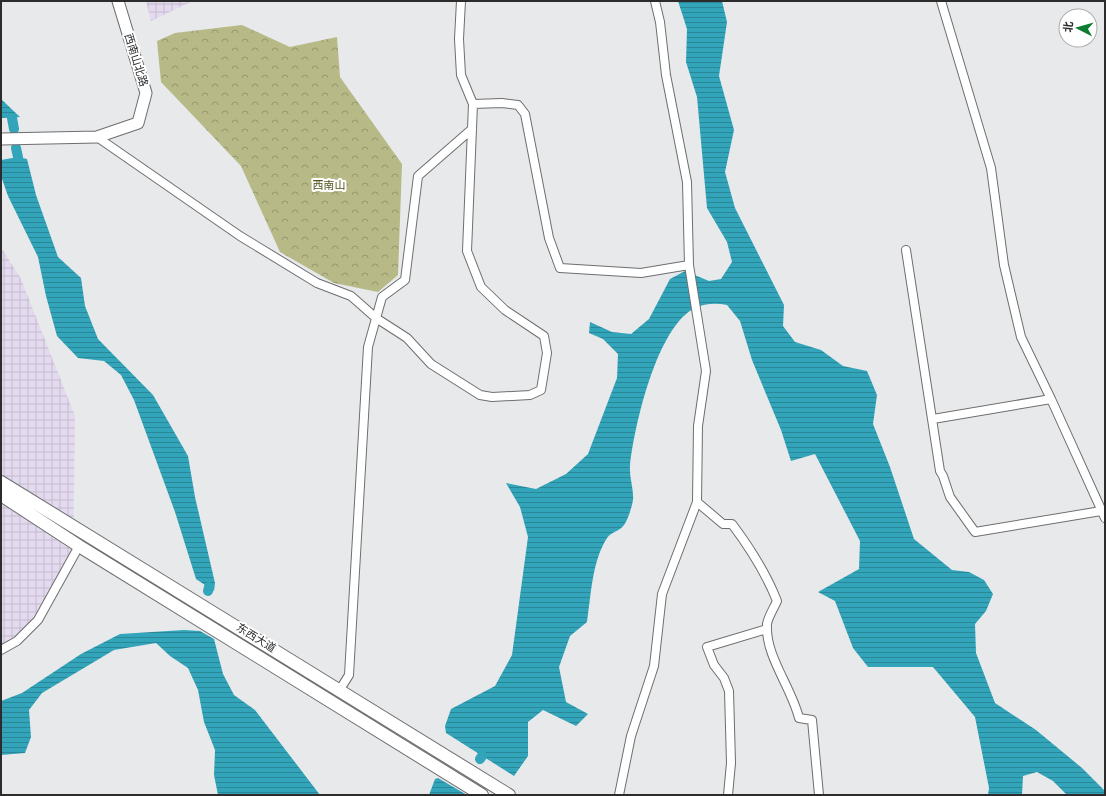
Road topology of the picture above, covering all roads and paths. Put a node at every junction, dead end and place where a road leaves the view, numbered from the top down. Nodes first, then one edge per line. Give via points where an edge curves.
1 (118, 1) edge
2 (461, 1) edge
3 (655, 1) edge
4 (941, 1) edge
5 (473, 104) junction
6 (472, 129) junction
7 (97, 137) junction
8 (1, 139) edge
9 (906, 250) dead end
10 (689, 265) junction
11 (376, 318) junction
12 (1051, 399) junction
13 (933, 419) junction
14 (1, 482) edge
15 (1, 495) edge
16 (697, 502) junction
17 (1103, 514) edge
18 (79, 546) junction
19 (767, 629) junction
20 (1, 650) edge
21 (340, 691) junction
22 (482, 795) edge
23 (509, 795) edge
24 (619, 795) edge
25 (728, 795) edge
26 (819, 795) edge

1 - 7 street, 西南山北路 via 146,93 138,123
2 - 5 street via 458,39 461,75
3 - 10 street via 666,75 687,182
4 - 12 street via 991,168 1004,265 1020,337
5 - 6 street
5 - 10 street via 518,105 525,114 549,238 560,268 641,273
6 - 11 street via 418,176 405,280 382,297
6 - 11 street via 467,250 481,287 505,310 544,336 547,353 541,390 530,395 480,395 431,364 407,338
7 - 8 street, 西南山北路
7 - 11 street via 240,236 317,283 351,296
9 - 13 street
10 - 16 street via 706,371 698,426
11 - 21 street via 368,347 349,675
12 - 13 street
12 - 17 street
13 - 17 street via 940,471 950,497 975,532
14 - 21 main road, 东西大道
15 - 18 main road, 东西大道
16 - 19 street via 723,524 732,524 754,554 777,601 767,623
16 - 24 street via 662,594 654,666 631,736
18 - 20 street via 38,620 17,641
18 - 22 main road, 东西大道
19 - 25 street via 707,646 729,692 731,763
19 - 26 street via 768,647 795,702 799,718 812,720
21 - 23 main road, 东西大道

